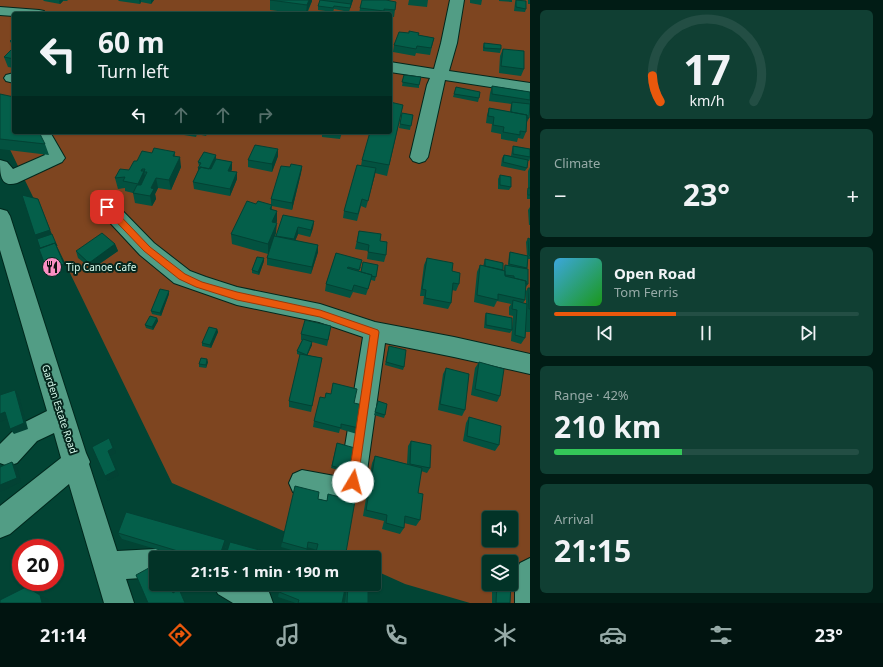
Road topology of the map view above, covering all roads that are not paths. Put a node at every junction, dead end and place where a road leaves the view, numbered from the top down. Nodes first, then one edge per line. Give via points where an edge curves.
1 (457, 0) edge
2 (0, 11) edge
3 (13, 12) edge
4 (392, 67) edge
5 (440, 74) junction
6 (530, 88) edge
7 (42, 134) edge
8 (419, 157) dead end
9 (0, 166) edge
10 (107, 207) dead end
11 (1, 221) edge
12 (375, 332) junction
13 (530, 364) edge
14 (62, 416) junction
15 (8, 454) dead end
16 (77, 462) junction
17 (302, 483) dead end
18 (0, 524) edge
19 (149, 564) edge
20 (108, 566) junction
21 (530, 573) edge
22 (240, 591) edge
23 (119, 603) edge
24 (258, 603) edge
25 (530, 603) edge

1 - 5 street
2 - 3 street
4 - 5 street
5 - 6 street
5 - 8 street via 435,85
7 - 9 street via 56,158 10,178
10 - 12 street via 147,249 182,277 237,296 320,313
11 - 14 street, Garden Estate Road
12 - 13 street
12 - 17 street via 352,486 344,491
14 - 15 street via 28,434
14 - 16 street, Garden Estate Road
16 - 18 street
16 - 20 street, Garden Estate Road
19 - 20 street
20 - 23 street, Garden Estate Road
21 - 25 street
22 - 24 street

